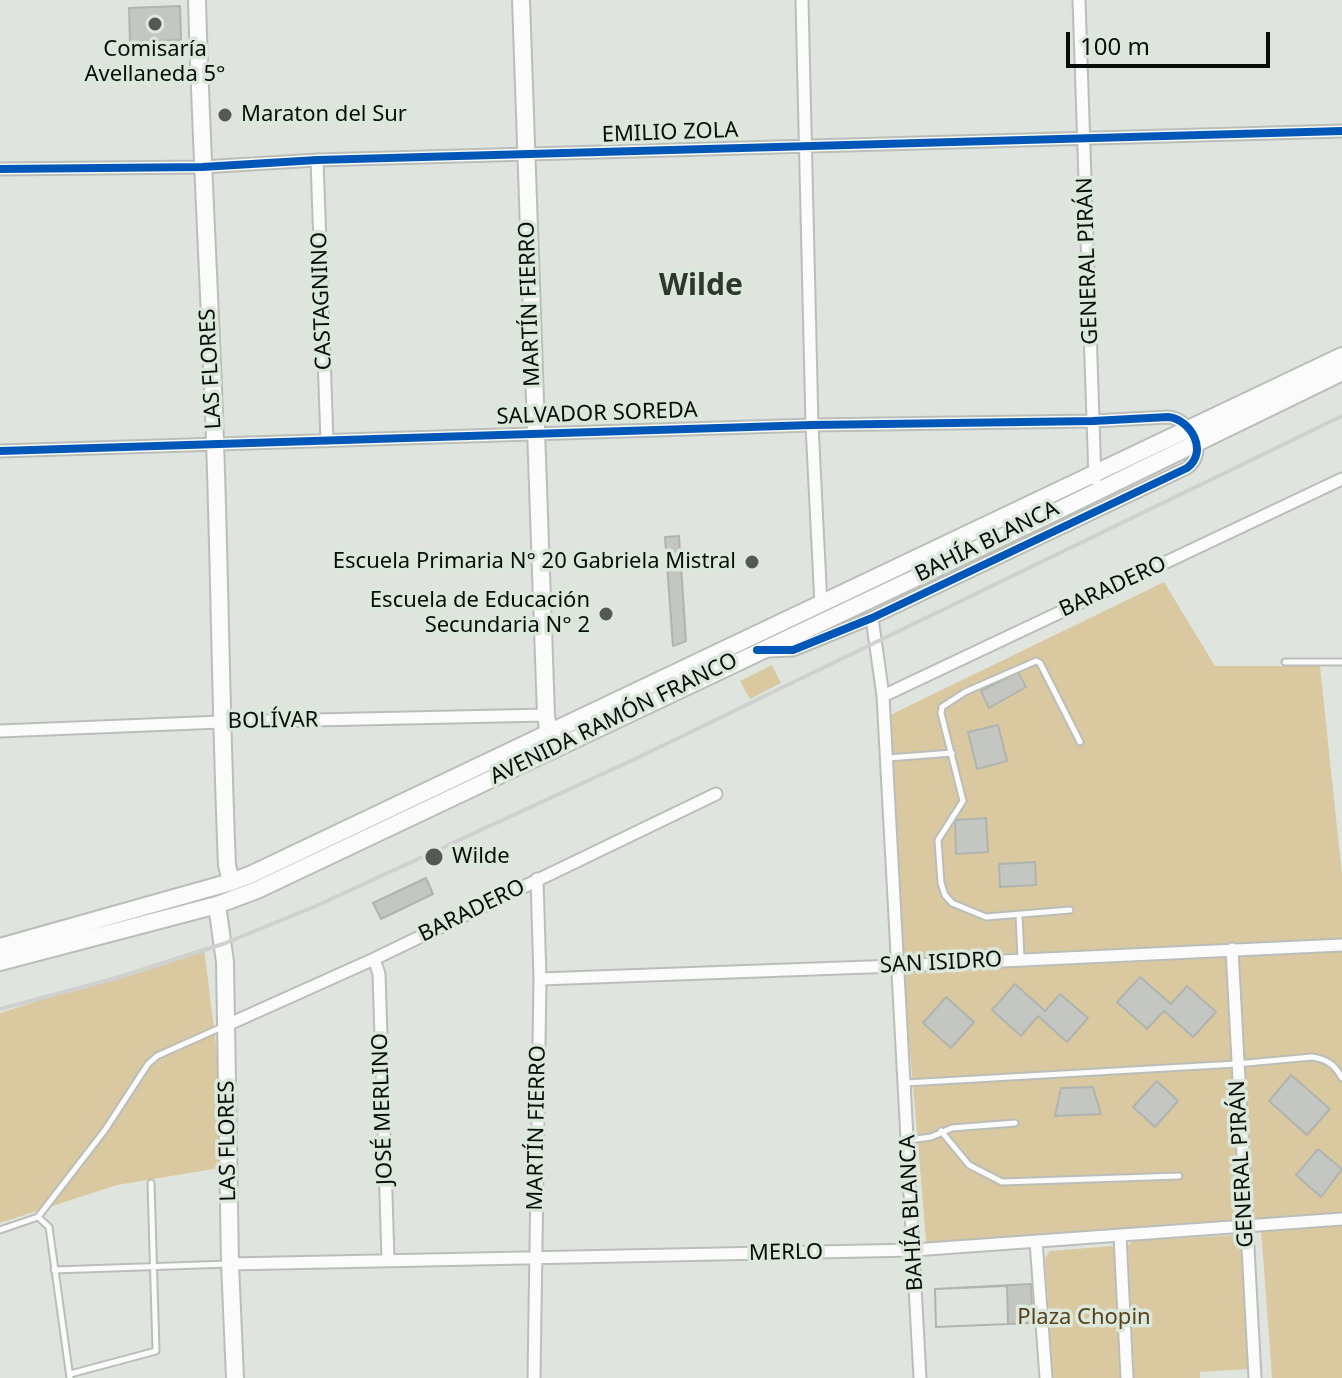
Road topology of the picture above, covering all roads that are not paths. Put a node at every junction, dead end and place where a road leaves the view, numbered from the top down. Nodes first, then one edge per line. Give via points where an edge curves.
1 (197, 0) edge
2 (521, 0) edge
3 (802, 0) edge
4 (1079, 0) edge
5 (1342, 131) edge
6 (1084, 137) junction
7 (806, 147) junction
8 (525, 155) junction
9 (317, 160) junction
10 (202, 167) junction
11 (0, 169) edge
12 (1342, 356) edge
13 (1342, 372) edge
14 (1093, 421) junction
15 (812, 425) junction
16 (535, 434) junction
17 (1193, 436) junction
18 (327, 441) junction
19 (215, 443) junction
20 (0, 451) edge
21 (1094, 473) junction
22 (1342, 479) edge
23 (1096, 492) junction
24 (1081, 517) junction
25 (821, 605) junction
26 (872, 618) junction
27 (757, 650) junction
28 (1285, 662) dead end
29 (1342, 662) edge
30 (883, 696) junction
31 (546, 715) junction
32 (221, 722) junction
33 (0, 731) edge
34 (1080, 742) dead end
35 (550, 743) junction
36 (952, 753) junction
37 (887, 758) junction
38 (716, 794) dead end
39 (537, 879) junction
40 (231, 882) junction
41 (217, 905) junction
42 (1070, 910) dead end
43 (1019, 915) junction
44 (1342, 945) edge
45 (0, 947) edge
46 (1232, 949) junction
47 (374, 959) junction
48 (1021, 959) junction
49 (0, 962) edge
50 (896, 966) junction
51 (540, 979) junction
52 (227, 1025) junction
53 (1236, 1064) junction
54 (1342, 1078) edge
55 (905, 1083) junction
56 (1015, 1123) dead end
57 (941, 1131) junction
58 (908, 1140) junction
59 (1179, 1176) dead end
60 (151, 1183) dead end
61 (38, 1217) junction
62 (1342, 1219) edge
63 (1245, 1226) junction
64 (0, 1230) edge
65 (1120, 1235) junction
66 (1036, 1241) junction
67 (914, 1250) junction
68 (535, 1258) junction
69 (388, 1259) junction
70 (230, 1264) junction
71 (154, 1268) junction
72 (54, 1270) junction
73 (70, 1376) edge
74 (235, 1378) edge
75 (534, 1378) edge
76 (920, 1378) edge
77 (1046, 1378) edge
78 (1127, 1378) edge
79 (1255, 1378) edge

1 - 10 main road, LAS FLORES
2 - 8 main road, MARTÍN FIERRO
3 - 7 street
4 - 6 street, GENERAL PIRÁN
5 - 6 street, EMILIO ZOLA
6 - 7 street, EMILIO ZOLA
6 - 14 street, GENERAL PIRÁN
7 - 8 street, EMILIO ZOLA
7 - 15 street
8 - 9 street, EMILIO ZOLA
8 - 16 main road, MARTÍN FIERRO
9 - 10 street, EMILIO ZOLA
9 - 18 street, CASTAGNINO
10 - 11 street, EMILIO ZOLA
10 - 19 main road, LAS FLORES
12 - 17 main road, AVENIDA RAMÓN FRANCO
13 - 17 main road, AVENIDA RAMÓN FRANCO
14 - 15 street, SALVADOR SOREDA
14 - 17 street, SALVADOR SOREDA via 1178,418
14 - 21 street, GENERAL PIRÁN
15 - 16 street, SALVADOR SOREDA
15 - 25 street
16 - 18 street, SALVADOR SOREDA
16 - 31 main road, MARTÍN FIERRO
17 - 21 main road, AVENIDA RAMÓN FRANCO
17 - 23 main road, AVENIDA RAMÓN FRANCO
17 - 24 street, BAHÍA BLANCA via 1197,457 1187,468
18 - 19 street, SALVADOR SOREDA
19 - 20 street, SALVADOR SOREDA
19 - 32 main road, LAS FLORES
21 - 23 street, GENERAL PIRÁN
21 - 25 main road, AVENIDA RAMÓN FRANCO
22 - 30 street, BARADERO
23 - 24 street
23 - 27 main road, AVENIDA RAMÓN FRANCO
24 - 26 street, BAHÍA BLANCA
25 - 35 main road, AVENIDA RAMÓN FRANCO
26 - 27 street, BAHÍA BLANCA via 793,650
26 - 30 street, BAHÍA BLANCA
27 - 35 main road, AVENIDA RAMÓN FRANCO
28 - 29 lane
30 - 37 street, BAHÍA BLANCA
31 - 32 street, BOLÍVAR
31 - 35 main road, MARTÍN FIERRO
32 - 33 street, BOLÍVAR
32 - 40 main road, LAS FLORES
34 - 36 lane via 1036,661 946,702 941,713
35 - 40 main road, AVENIDA RAMÓN FRANCO
35 - 41 main road, AVENIDA RAMÓN FRANCO via 257,890
36 - 37 lane
36 - 43 lane via 963,801 938,840 945,895 978,915
37 - 50 street, BAHÍA BLANCA
38 - 39 street, BARADERO
39 - 47 street, BARADERO
39 - 51 street, MARTÍN FIERRO
40 - 45 main road, AVENIDA RAMÓN FRANCO
41 - 49 main road, AVENIDA RAMÓN FRANCO
41 - 52 main road, LAS FLORES
42 - 43 lane
43 - 48 lane
44 - 46 street, SAN ISIDRO
46 - 48 street, SAN ISIDRO
46 - 53 street, GENERAL PIRÁN
47 - 52 street, BARADERO
47 - 69 street, JOSÉ MERLINO via 379,974
48 - 50 street, SAN ISIDRO
50 - 51 street, SAN ISIDRO
50 - 55 street, BAHÍA BLANCA
51 - 68 street, MARTÍN FIERRO
52 - 61 lane via 148,1064
52 - 70 main road, LAS FLORES
53 - 54 lane via 1322,1058
53 - 55 lane
53 - 63 street, GENERAL PIRÁN
55 - 58 street, BAHÍA BLANCA
56 - 57 lane
57 - 58 lane
57 - 59 lane via 969,1165 1002,1182
58 - 67 street, BAHÍA BLANCA
60 - 71 lane
61 - 64 lane
61 - 72 lane via 49,1227
62 - 63 street, MERLO
63 - 65 street, MERLO
63 - 79 street, GENERAL PIRÁN
65 - 66 street, MERLO
65 - 78 street
66 - 67 street, MERLO
66 - 77 street
67 - 68 street, MERLO
67 - 76 street, BAHÍA BLANCA
68 - 69 street, MERLO
68 - 75 street, MARTÍN FIERRO
69 - 70 street, MERLO
70 - 71 lane
70 - 74 main road, LAS FLORES
71 - 72 lane
71 - 73 lane via 156,1351
72 - 73 lane

